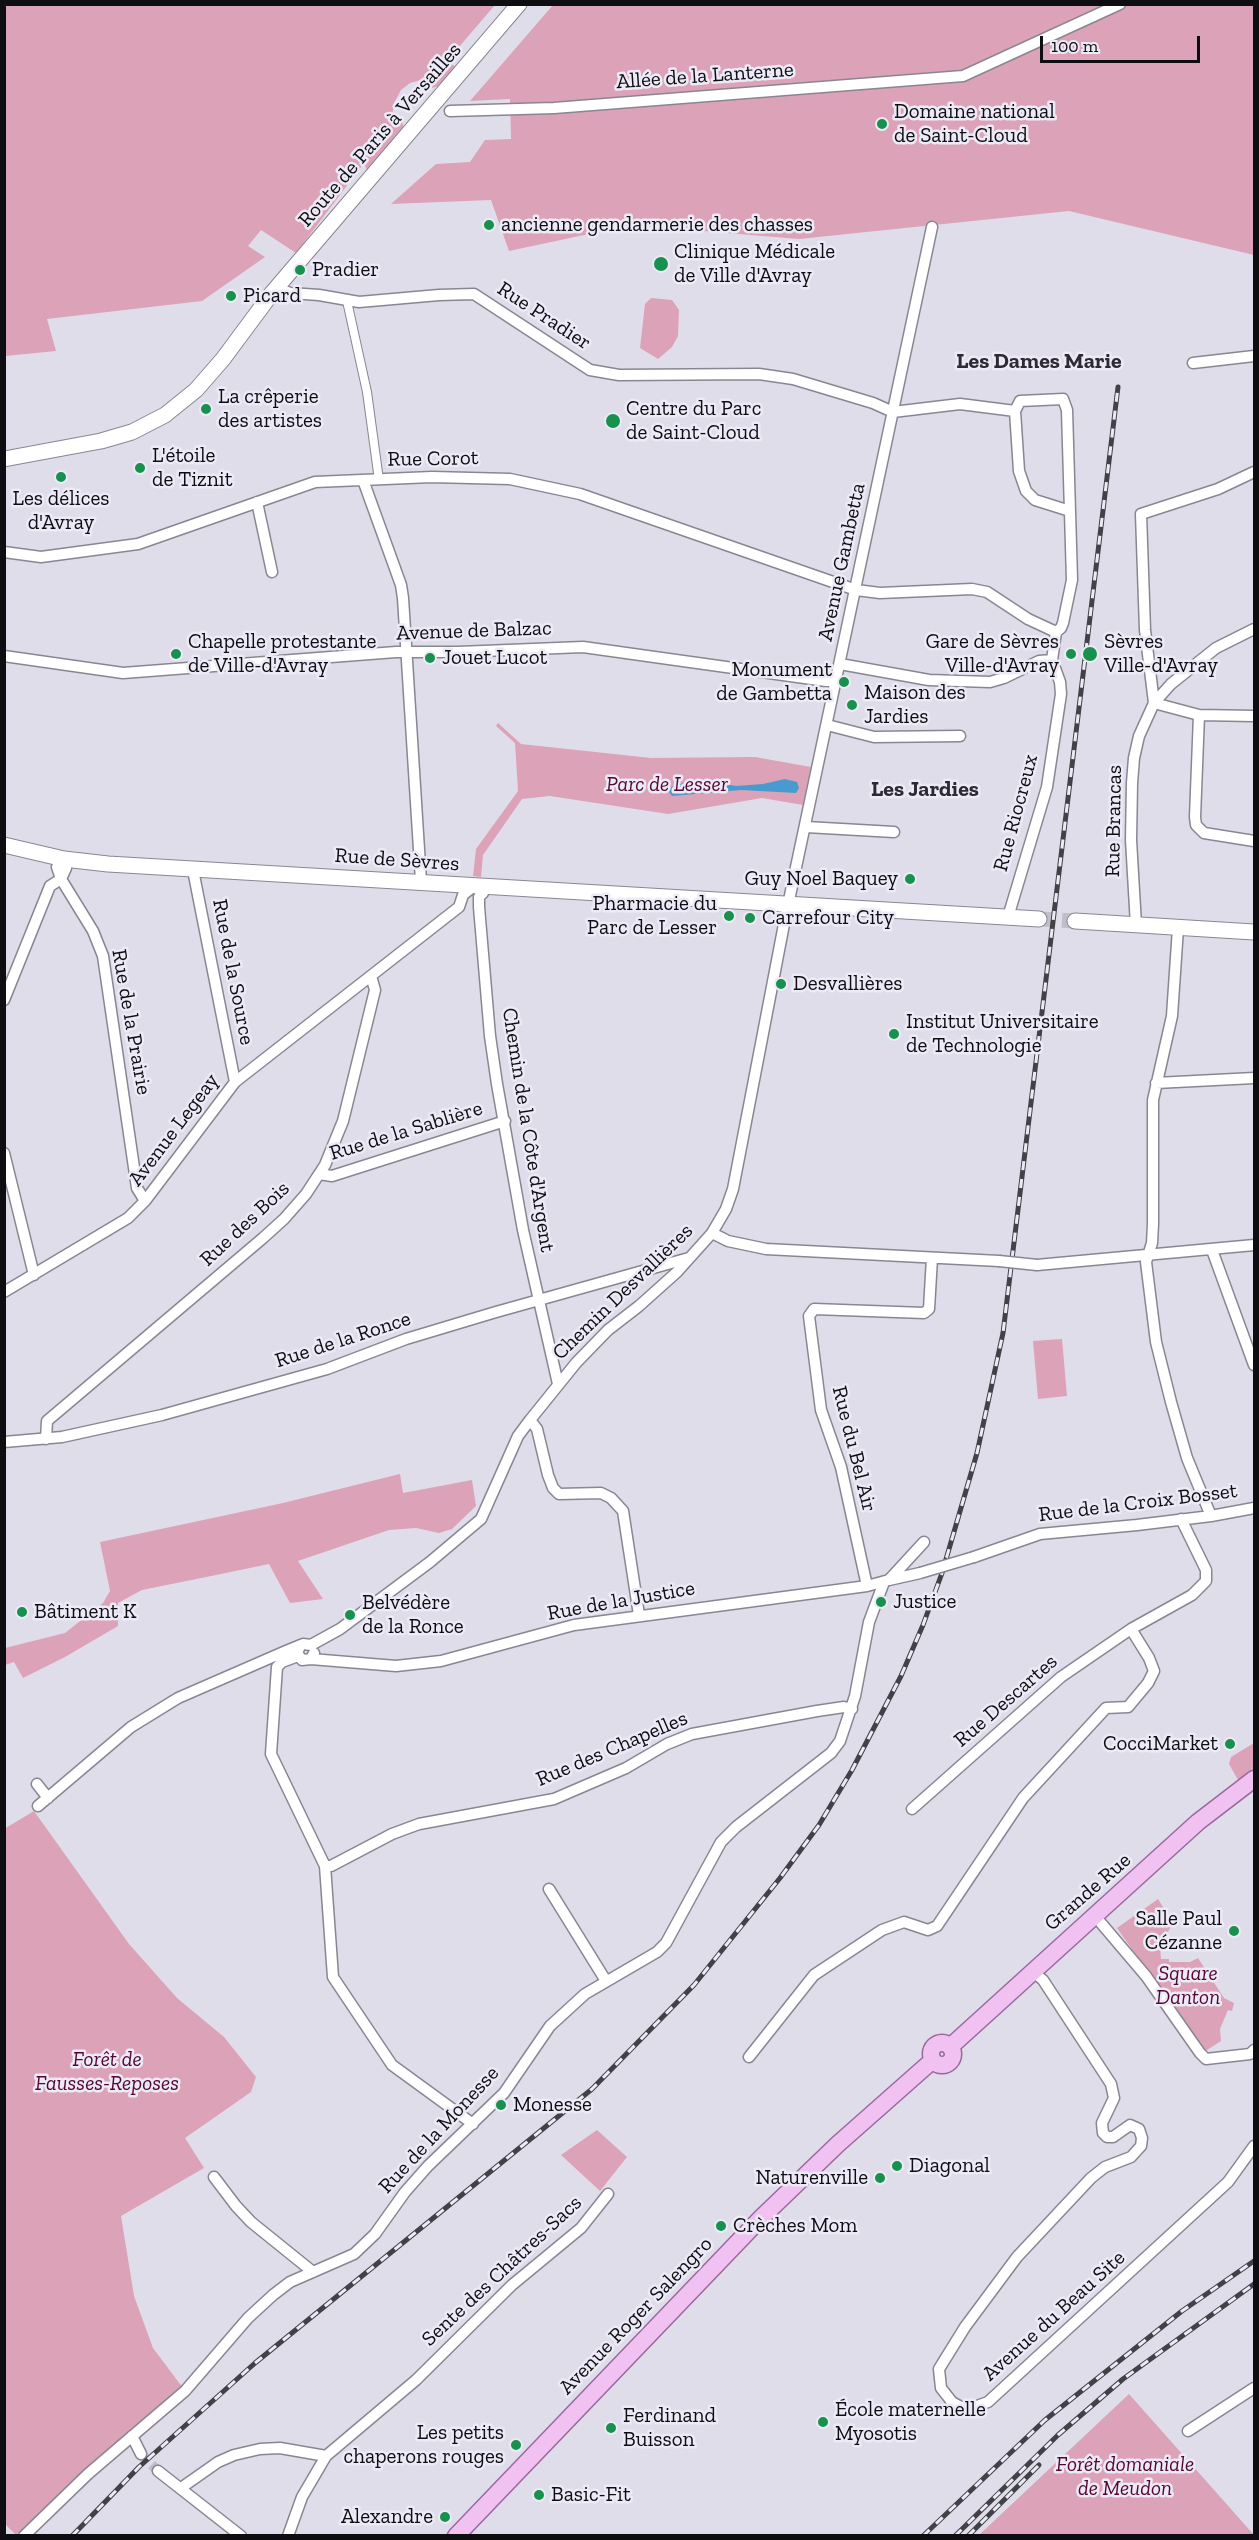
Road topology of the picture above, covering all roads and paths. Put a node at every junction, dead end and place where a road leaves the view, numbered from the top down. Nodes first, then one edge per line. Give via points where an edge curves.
1 (519, 4) edge
2 (1120, 4) edge
3 (450, 111) dead end
4 (932, 227) dead end
5 (275, 290) junction
6 (347, 301) junction
7 (1254, 356) edge
8 (1193, 363) dead end
9 (1015, 411) junction
10 (892, 412) junction
11 (4, 459) edge
12 (1254, 472) edge
13 (363, 480) junction
14 (379, 480) junction
15 (257, 502) junction
16 (1070, 511) junction
17 (4, 552) edge
18 (272, 572) dead end
19 (856, 590) junction
20 (1254, 629) edge
21 (1056, 632) junction
22 (408, 652) junction
23 (4, 656) edge
24 (1052, 660) junction
25 (840, 664) junction
26 (837, 681) junction
27 (1154, 703) junction
28 (1199, 715) junction
29 (1254, 716) edge
30 (827, 725) junction
31 (960, 736) dead end
32 (806, 827) junction
33 (894, 832) dead end
34 (1254, 841) edge
35 (4, 845) edge
36 (64, 859) junction
37 (193, 870) junction
38 (61, 879) junction
39 (421, 881) junction
40 (474, 886) junction
41 (788, 904) junction
42 (1008, 917) junction
43 (1039, 919) tunnel mouth
44 (1075, 921) tunnel mouth
45 (1136, 925) junction
46 (1178, 928) junction
47 (1254, 932) edge
48 (371, 976) junction
49 (4, 1000) edge
50 (1254, 1078) edge
51 (235, 1082) junction
52 (1155, 1083) junction
53 (505, 1121) junction
54 (4, 1154) edge
55 (319, 1174) junction
56 (145, 1201) junction
57 (712, 1233) junction
58 (1254, 1245) edge
59 (1212, 1250) junction
60 (1149, 1256) junction
61 (691, 1257) junction
62 (932, 1258) junction
63 (34, 1275) junction
64 (4, 1292) edge
65 (538, 1301) junction
66 (1254, 1365) edge
67 (558, 1384) junction
68 (530, 1420) junction
69 (46, 1439) junction
70 (4, 1442) edge
71 (1254, 1508) edge
72 (1211, 1516) junction
73 (1181, 1519) junction
74 (924, 1542) dead end
75 (886, 1581) junction
76 (867, 1586) junction
77 (639, 1615) junction
78 (1131, 1629) junction
79 (303, 1649) junction
80 (265, 1661) junction
81 (277, 1667) junction
82 (852, 1709) junction
83 (1254, 1779) edge
84 (37, 1784) dead end
85 (48, 1798) junction
86 (38, 1806) dead end
87 (912, 1809) dead end
88 (325, 1866) junction
89 (549, 1889) dead end
90 (1095, 1916) junction
91 (1032, 1971) junction
92 (606, 1981) junction
93 (953, 2045) joint
94 (1254, 2050) edge
95 (749, 2057) dead end
96 (473, 2124) junction
97 (1254, 2146) edge
98 (214, 2177) dead end
99 (608, 2194) dead end
100 (313, 2272) junction
101 (1254, 2388) edge
102 (1188, 2431) dead end
103 (132, 2436) junction
104 (141, 2454) tunnel mouth
105 (327, 2456) junction
106 (158, 2471) tunnel mouth
107 (181, 2488) junction
108 (24, 2535) edge
109 (241, 2535) edge
110 (288, 2535) edge
111 (456, 2535) edge

1 - 5 main road, Route de Paris à Versailles
2 - 3 street, Allée de la Lanterne via 963,76 554,108
4 - 10 street, Avenue Gambetta
5 - 6 street, Rue Pradier
5 - 11 main road, Route de Paris à Versailles via 210,375 165,415 132,432 101,441
6 - 10 street, Rue Pradier via 474,294 590,370 619,375 759,374 793,379
6 - 14 street via 367,392
7 - 8 street
9 - 10 street via 960,404
9 - 16 street via 1019,471 1026,491 1035,500
9 - 16 street via 1020,401 1063,399 1067,410
10 - 19 street, Avenue Gambetta
12 - 27 street via 1218,489 1141,514 1145,630
13 - 14 street, Rue Corot
13 - 15 street, Rue Corot via 315,482
13 - 22 street via 401,585
14 - 19 street, Rue Corot via 470,477 545,485
15 - 17 street, Rue Corot via 138,544 41,557
15 - 18 street
16 - 21 street via 1072,580 1061,628
19 - 21 street via 987,592
19 - 25 street, Avenue Gambetta
20 - 27 street, Rue Brancas via 1216,648
21 - 24 street
22 - 23 street, Avenue de Balzac via 123,673
22 - 26 street, Avenue de Balzac via 583,647
22 - 39 street
24 - 25 street via 990,682 929,680
24 - 42 street, Rue Riocreux via 1061,694 1047,787
25 - 26 street, Avenue Gambetta
26 - 30 street, Avenue Gambetta
27 - 28 street
27 - 45 street, Rue Brancas via 1134,758 1131,840
28 - 29 street
28 - 34 street via 1196,825 1204,832
30 - 31 street via 874,736
30 - 32 street, Avenue Gambetta
32 - 33 street
32 - 41 street, Avenue Gambetta
35 - 36 main road, Rue de Sèvres
36 - 37 main road, Rue de Sèvres
36 - 38 street via 57,867
37 - 39 main road, Rue de Sèvres
37 - 51 street, Rue de la Source
38 - 49 street via 50,886
38 - 56 street, Rue de la Prairie via 93,931 103,956 137,1188
39 - 40 main road, Rue de Sèvres
40 - 41 main road, Rue de Sèvres
40 - 48 street, Avenue Legeay via 463,895 459,907
40 - 53 street, Chemin de la Côte d'Argent via 483,892 479,906 490,1036
41 - 42 main road, Rue de Sèvres
41 - 57 street, Chemin Desvallières via 733,1188
42 - 43 main road, Rue de Sèvres
44 - 45 main road
45 - 46 main road
46 - 47 main road
46 - 52 street via 1172,1016
48 - 51 street, Avenue Legeay
48 - 55 street, Rue des Bois via 375,990 343,1121
50 - 52 street
51 - 56 street, Avenue Legeay
52 - 60 street
53 - 55 street, Rue de la Sablière via 332,1176
53 - 65 street, Chemin de la Côte d'Argent
54 - 63 street
55 - 69 street, Rue des Bois via 284,1219 47,1421
56 - 63 street, Avenue Legeay via 128,1218
57 - 61 street, Chemin Desvallières
57 - 62 street via 728,1241 766,1249
58 - 59 street
59 - 60 street
59 - 66 street
60 - 62 street, bridge via 1037,1265
60 - 72 street via 1146,1262 1156,1342 1187,1458
61 - 65 street, Rue de la Ronce
61 - 67 street, Chemin Desvallières via 608,1330
62 - 76 street, Rue du Bel Air via 929,1309 924,1313 814,1310 809,1316 821,1410 841,1467
63 - 64 street, Avenue Legeay
65 - 67 street, Chemin de la Côte d'Argent
65 - 69 street, Rue de la Ronce via 405,1339 282,1382 121,1425
67 - 68 street, Chemin Desvallières
68 - 77 street via 537,1429 553,1488 559,1494 601,1493 623,1511
68 - 79 street, Chemin Desvallières via 518,1436 481,1519 340,1629
69 - 70 street, Rue de la Ronce
71 - 72 street, Rue de la Croix Bosset
72 - 73 street, Rue de la Croix Bosset
73 - 75 street, Rue de la Croix Bosset, bridge via 1040,1534
73 - 78 street, Rue Descartes via 1206,1570 1206,1581 1192,1595
74 - 75 street
75 - 76 street, Rue de la Justice
75 - 82 street, Rue de la Monesse via 869,1622
76 - 77 street, Rue de la Justice
77 - 79 street, Rue de la Justice via 574,1625 451,1660 396,1666 311,1659 315,1652
78 - 87 street, Rue Descartes via 1061,1677
78 - 95 street via 1154,1671 1148,1683 1128,1707 1106,1708 1023,1798 937,1926 928,1930 904,1922 882,1930 814,1975
79 - 80 street, Chemin Desvallières
79 - 81 street
80 - 81 street
80 - 85 street, Chemin Desvallières via 202,1686 131,1727
81 - 88 street via 271,1754
82 - 88 street, Rue des Chapelles via 817,1711 692,1734 554,1799 419,1824
82 - 92 street, Rue de la Monesse via 831,1753 721,1842 666,1943
83 - 90 main road, Grande Rue via 1198,1822
84 - 85 street
85 - 86 street, Chemin Desvallières
88 - 96 street via 333,1977 392,2065
89 - 92 street
90 - 91 main road, Grande Rue
90 - 94 street via 1146,1976 1206,2059 1250,2054
91 - 93 main road, Grande Rue
91 - 97 street, Avenue du Beau Site via 1043,1980 1112,2084 1114,2098 1102,2123 1103,2133 1113,2137 1130,2125 1139,2128 1141,2146 1131,2157 1104,2167 1091,2178 1017,2257 943,2359 939,2381 946,2396 961,2407 988,2402 1228,2182
92 - 96 street, Rue de la Monesse via 585,1994 550,2026 504,2093
93 - 111 main road, Avenue Roger Salengro via 950,2061 943,2065 933,2060 761,2218
96 - 100 street, Rue de la Monesse via 428,2166 375,2234 354,2254
98 - 100 street via 251,2222
99 - 105 street, Sente des Châtres-Sacs via 558,2250 512,2285 420,2375
100 - 103 street, Rue de la Monesse via 273,2295 191,2385
101 - 102 street
103 - 104 street
103 - 108 street, Rue de la Monesse
105 - 107 street via 260,2448 218,2462
105 - 110 street, Sente des Châtres-Sacs via 302,2497
106 - 107 street
107 - 109 street

